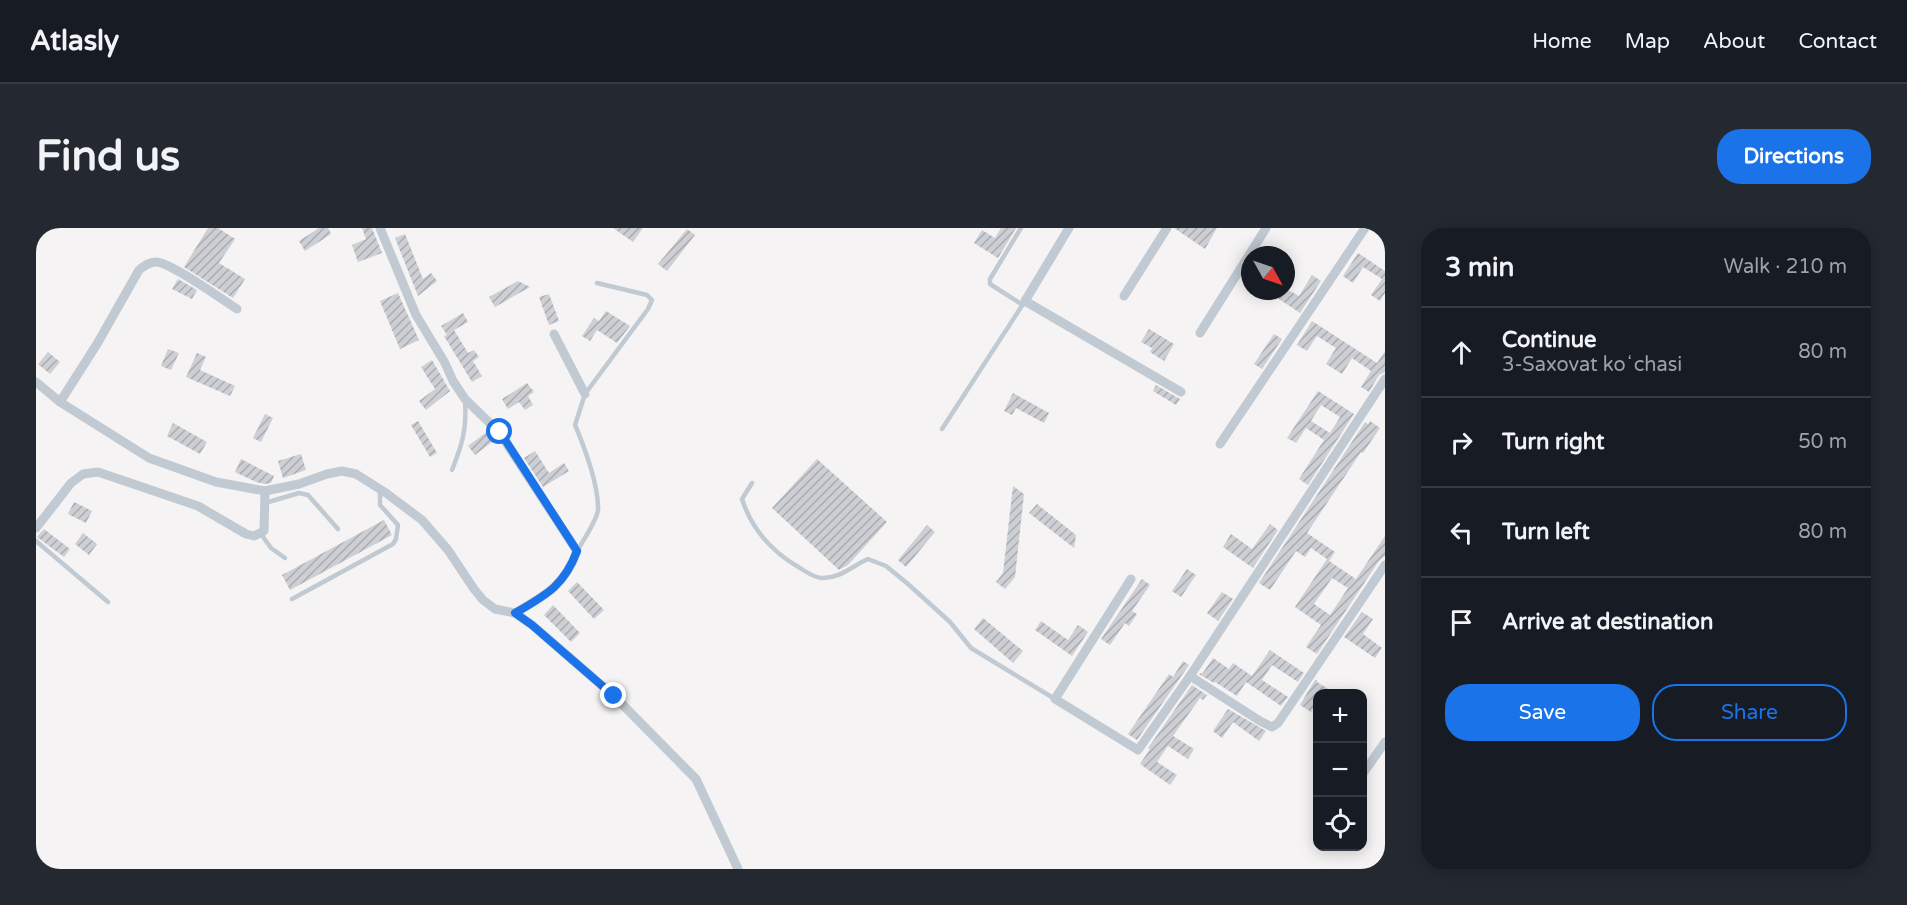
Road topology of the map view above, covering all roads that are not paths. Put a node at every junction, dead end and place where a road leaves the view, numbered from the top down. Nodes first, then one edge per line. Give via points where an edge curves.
1 (380, 228) edge
2 (1021, 228) edge
3 (1069, 228) edge
4 (1167, 228) edge
5 (1266, 228) edge
6 (1365, 228) edge
7 (597, 283) dead end
8 (1124, 296) dead end
9 (1024, 303) junction
10 (237, 309) dead end
11 (1200, 333) dead end
12 (554, 334) dead end
13 (1385, 379) edge
14 (36, 382) edge
15 (1181, 392) dead end
16 (585, 394) junction
17 (465, 399) junction
18 (60, 402) junction
19 (942, 429) dead end
20 (1220, 444) dead end
21 (452, 470) dead end
22 (752, 483) dead end
23 (380, 489) junction
24 (266, 491) junction
25 (266, 503) junction
26 (36, 528) edge
27 (338, 529) dead end
28 (261, 534) junction
29 (36, 542) edge
30 (577, 551) junction
31 (285, 558) dead end
32 (1385, 565) edge
33 (1131, 579) dead end
34 (292, 598) dead end
35 (108, 602) dead end
36 (515, 613) junction
37 (1190, 676) junction
38 (1054, 699) junction
39 (1385, 742) edge
40 (1367, 768) edge
41 (738, 869) edge

1 - 17 street via 416,315
2 - 9 lane via 990,284
3 - 9 street
4 - 8 street
5 - 11 street
6 - 20 street
7 - 16 lane via 647,295 652,300
9 - 15 street
9 - 19 lane
10 - 18 street via 178,272 157,262 147,264 139,270
12 - 16 street
13 - 37 street
14 - 18 street
16 - 30 lane via 575,424 595,486 598,512
17 - 21 lane via 463,443
17 - 30 street via 500,432
18 - 24 street via 149,459 216,482
22 - 38 lane via 742,499 748,516 773,550 791,563 821,578 845,574 868,559 886,566 950,622 971,648
23 - 24 street via 356,474 342,471
23 - 34 lane via 380,505 398,525 393,544
23 - 36 street via 422,520 483,600 495,609
24 - 25 street
25 - 27 lane via 299,493 308,495
25 - 28 street
26 - 28 street via 71,483 84,474 98,472 198,506 246,534
28 - 31 lane
29 - 35 lane
30 - 36 street via 572,566 551,592
32 - 37 street via 1272,727
33 - 38 street
36 - 41 street via 614,696 696,779
37 - 38 street via 1138,750
39 - 40 street

